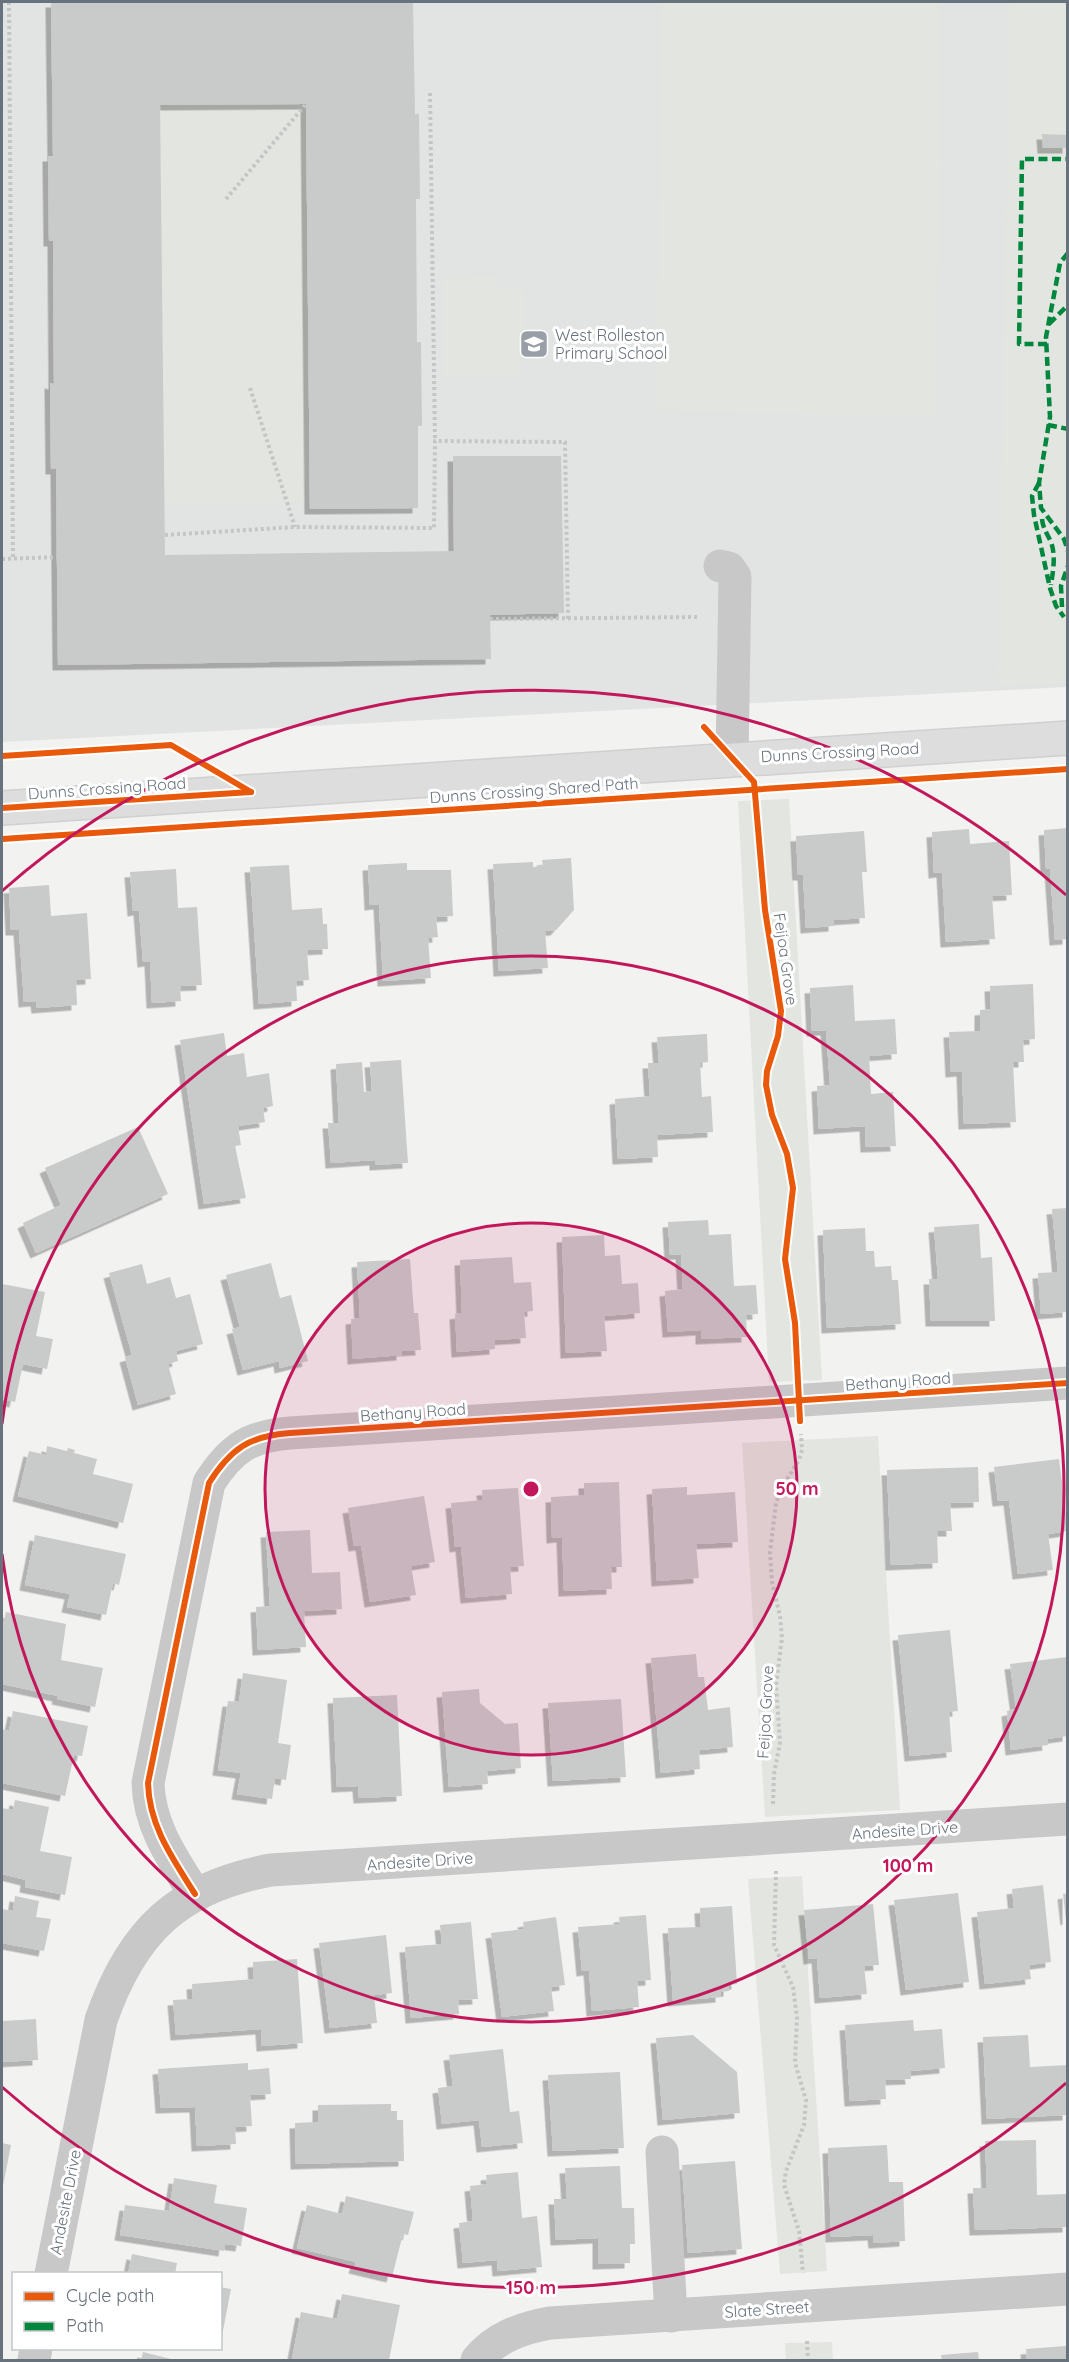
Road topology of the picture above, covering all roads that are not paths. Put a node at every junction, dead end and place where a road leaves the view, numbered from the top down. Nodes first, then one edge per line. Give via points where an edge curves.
1 (720, 566) dead end
2 (1068, 738) edge
3 (732, 759) junction
4 (2, 808) edge
5 (1068, 1383) edge
6 (1068, 1819) edge
7 (195, 1894) junction
8 (662, 2152) dead end
9 (51, 2272) edge
10 (1068, 2289) edge
11 (671, 2316) junction
12 (477, 2361) edge

1 - 3 street via 729,568 735,577
2 - 3 main road, Dunns Crossing Road
3 - 4 main road, Dunns Crossing Road
5 - 7 street, Bethany Road via 799,1411 268,1435 251,1440 220,1465 209,1483 148,1783 148,1800 160,1835
6 - 7 street, Andesite Drive via 271,1870 242,1875
7 - 9 street, Andesite Drive via 172,1910 135,1947 110,1995 101,2020
8 - 11 street
10 - 11 street, Slate Street
11 - 12 street, Slate Street via 531,2327 497,2342

